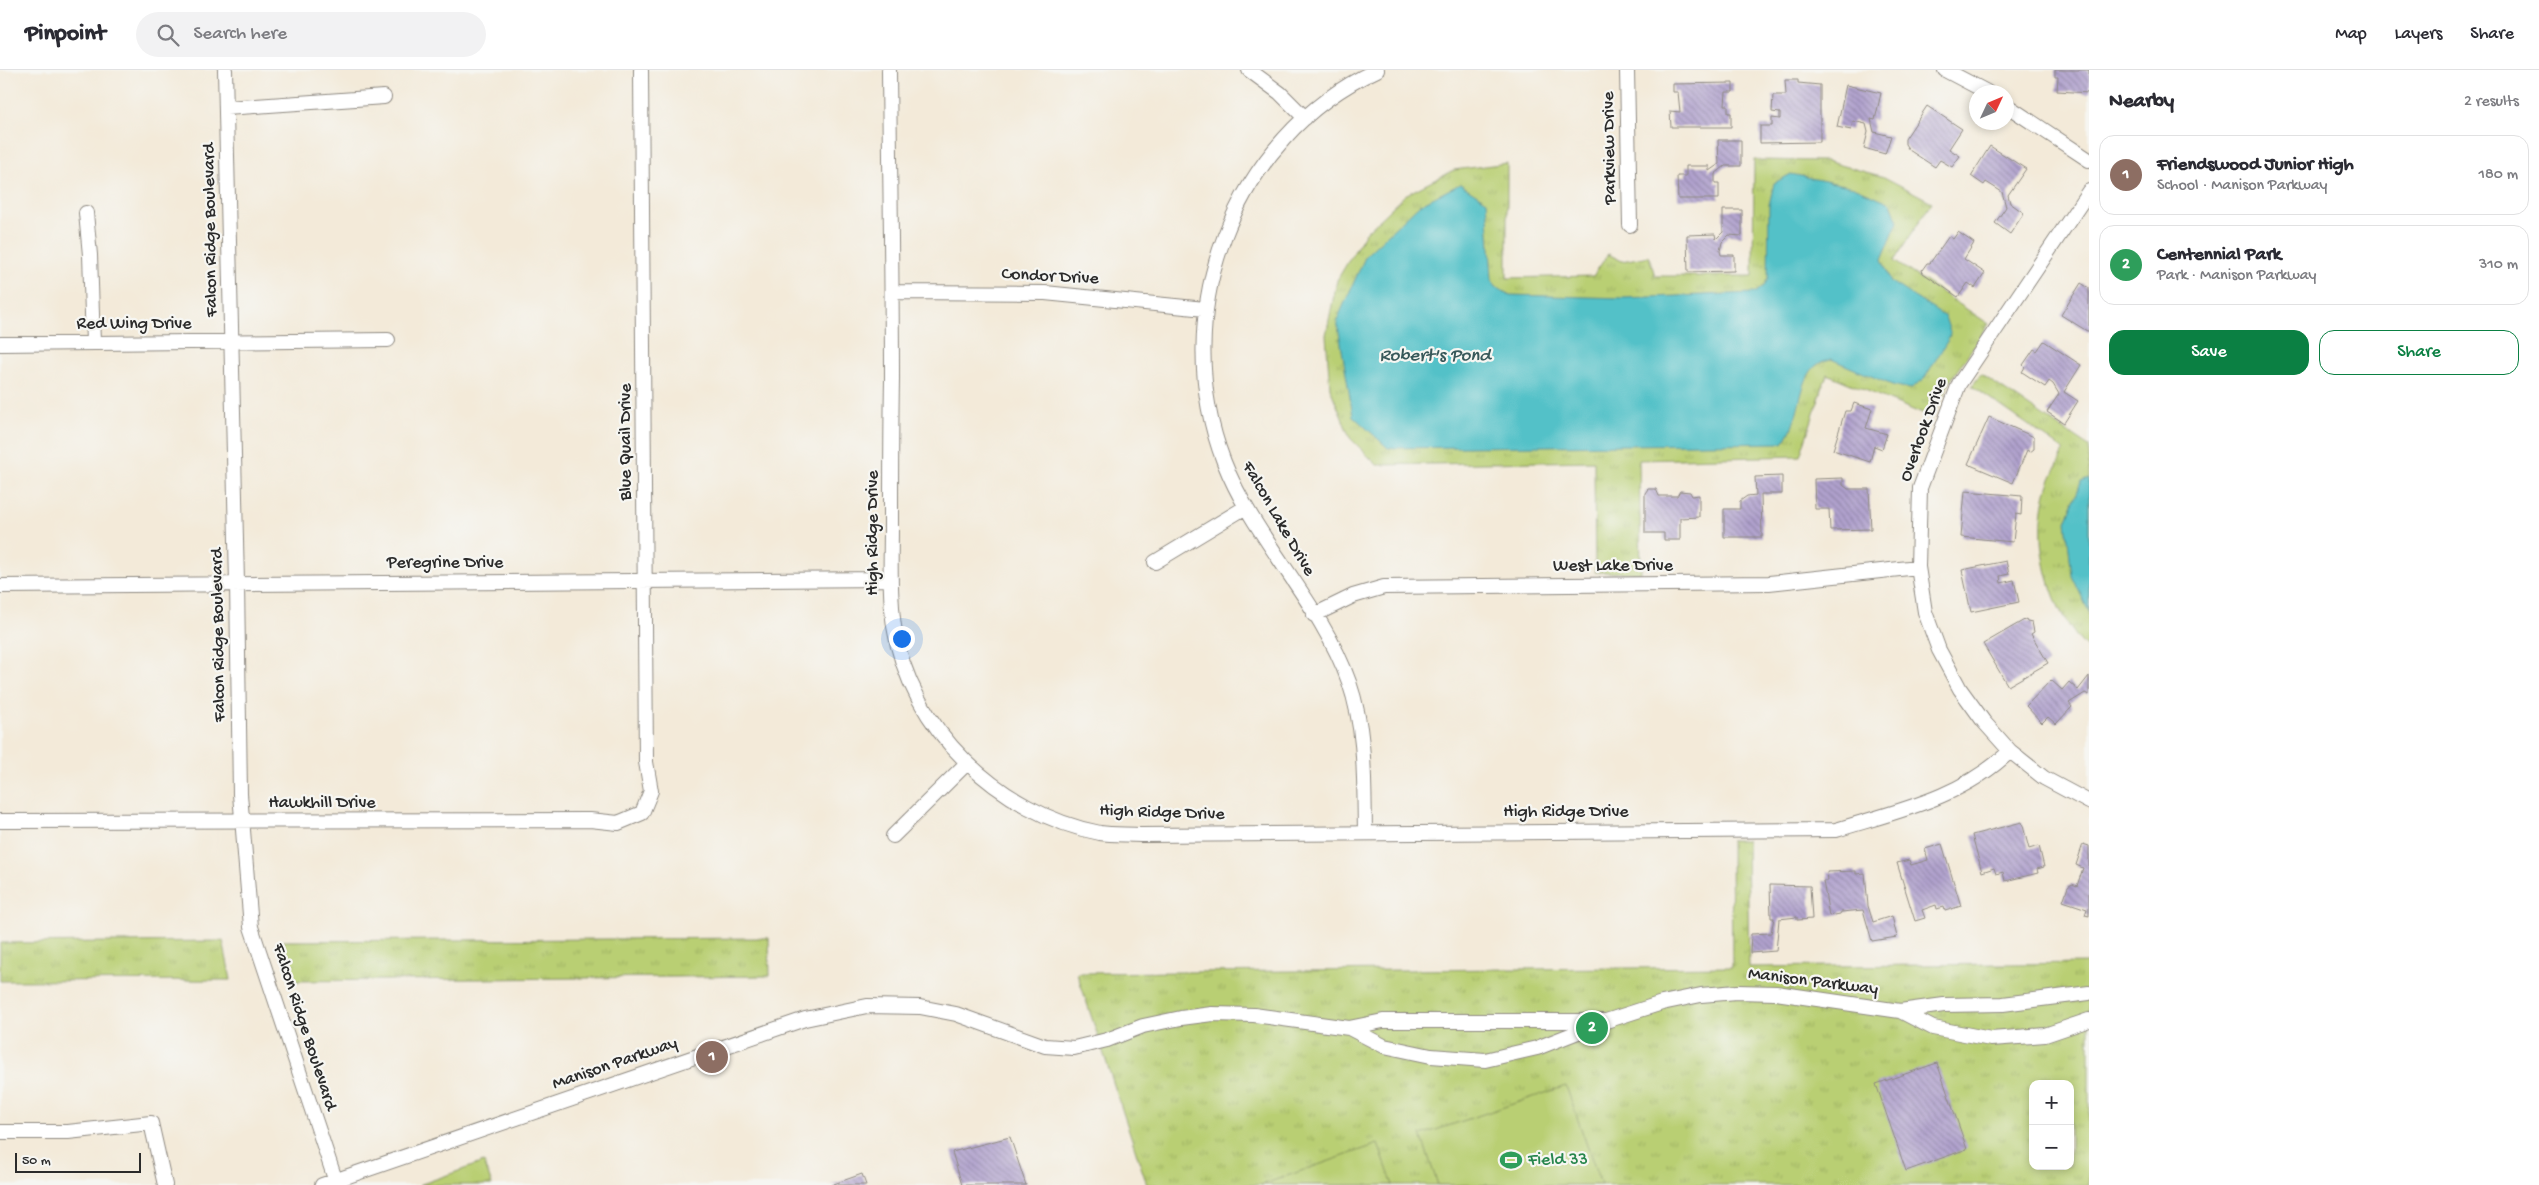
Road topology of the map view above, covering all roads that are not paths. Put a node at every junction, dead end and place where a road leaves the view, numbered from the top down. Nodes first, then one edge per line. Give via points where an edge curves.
1 (225, 70) edge
2 (641, 70) edge
3 (889, 70) edge
4 (1249, 70) edge
5 (1377, 70) edge
6 (1627, 70) edge
7 (1945, 70) edge
8 (1966, 74) edge
9 (1979, 85) edge
10 (384, 97) dead end
11 (226, 108) junction
12 (2014, 110) edge
13 (1305, 118) junction
14 (2089, 160) edge
15 (2089, 190) edge
16 (86, 213) dead end
17 (1630, 225) dead end
18 (892, 292) junction
19 (1205, 309) junction
20 (388, 340) dead end
21 (232, 342) junction
22 (93, 343) junction
23 (0, 344) edge
24 (1246, 507) junction
25 (1154, 562) dead end
26 (1918, 567) junction
27 (890, 579) junction
28 (644, 580) junction
29 (237, 583) junction
30 (0, 586) edge
31 (1314, 614) junction
32 (2010, 751) junction
33 (967, 762) junction
34 (2089, 802) edge
35 (642, 813) joint
36 (0, 821) edge
37 (241, 822) junction
38 (1365, 833) junction
39 (893, 836) dead end
40 (2089, 993) edge
41 (1900, 1011) junction
42 (2089, 1020) edge
43 (1606, 1021) junction
44 (1349, 1028) junction
45 (0, 1132) edge
46 (331, 1184) edge
47 (165, 1185) edge

1 - 11 street, Falcon Ridge Boulevard
2 - 28 street, Blue Quail Drive
3 - 18 street, High Ridge Drive
4 - 13 street via 1280,93
5 - 13 street, Falcon Lake Drive
6 - 17 street, Parkview Drive
7 - 8 street
8 - 9 street
10 - 11 street
11 - 21 street, Falcon Ridge Boulevard
12 - 14 street
13 - 19 street, Falcon Lake Drive via 1277,146 1250,181 1232,215 1218,249
15 - 26 street, Overlook Drive via 1959,384 1920,488
16 - 22 street
18 - 19 street, Condor Drive via 1045,293
18 - 27 street, High Ridge Drive
19 - 24 street, Falcon Lake Drive via 1202,369 1211,420 1224,462
20 - 21 street, Red Wing Drive
21 - 22 street, Red Wing Drive
21 - 29 street, Falcon Ridge Boulevard
22 - 23 street, Red Wing Drive
24 - 25 street
24 - 31 street, Falcon Lake Drive
26 - 31 street, West Lake Drive via 1769,583 1384,587 1353,596
26 - 32 street, Overlook Drive via 1925,612 1939,650 1960,689
27 - 28 street, Peregrine Drive
27 - 33 street, High Ridge Drive via 894,626 902,662 920,702 940,732
28 - 29 street, Peregrine Drive
28 - 35 street, Blue Quail Drive via 646,762 651,791
29 - 30 street, Peregrine Drive
29 - 37 street, Falcon Ridge Boulevard
31 - 38 street, Falcon Lake Drive via 1349,682 1360,722
32 - 34 street, Overlook Drive via 2044,778
32 - 38 street, High Ridge Drive via 1982,774 1942,797 1836,830
33 - 38 street, High Ridge Drive via 999,790 1033,810 1101,833
33 - 39 street
35 - 37 street, Hawkhill Drive via 618,823 590,820
36 - 37 street, Hawkhill Drive
37 - 46 street, Falcon Ridge Boulevard via 251,927
40 - 41 street, Manison Parkway via 2003,1004 1944,1005
41 - 42 street, Manison Parkway via 1933,1028 1991,1039 2045,1035
41 - 43 street, Manison Parkway via 1776,993 1737,992 1672,1001
43 - 44 street, Manison Parkway via 1383,1022
43 - 44 street, Manison Parkway via 1537,1048 1485,1060 1431,1056 1384,1046
44 - 46 street, Manison Parkway via 1254,1015 1212,1014 1143,1026 1074,1048 1046,1046 956,1014 920,1007 861,1007 804,1019
45 - 47 street via 68,1132 151,1123

